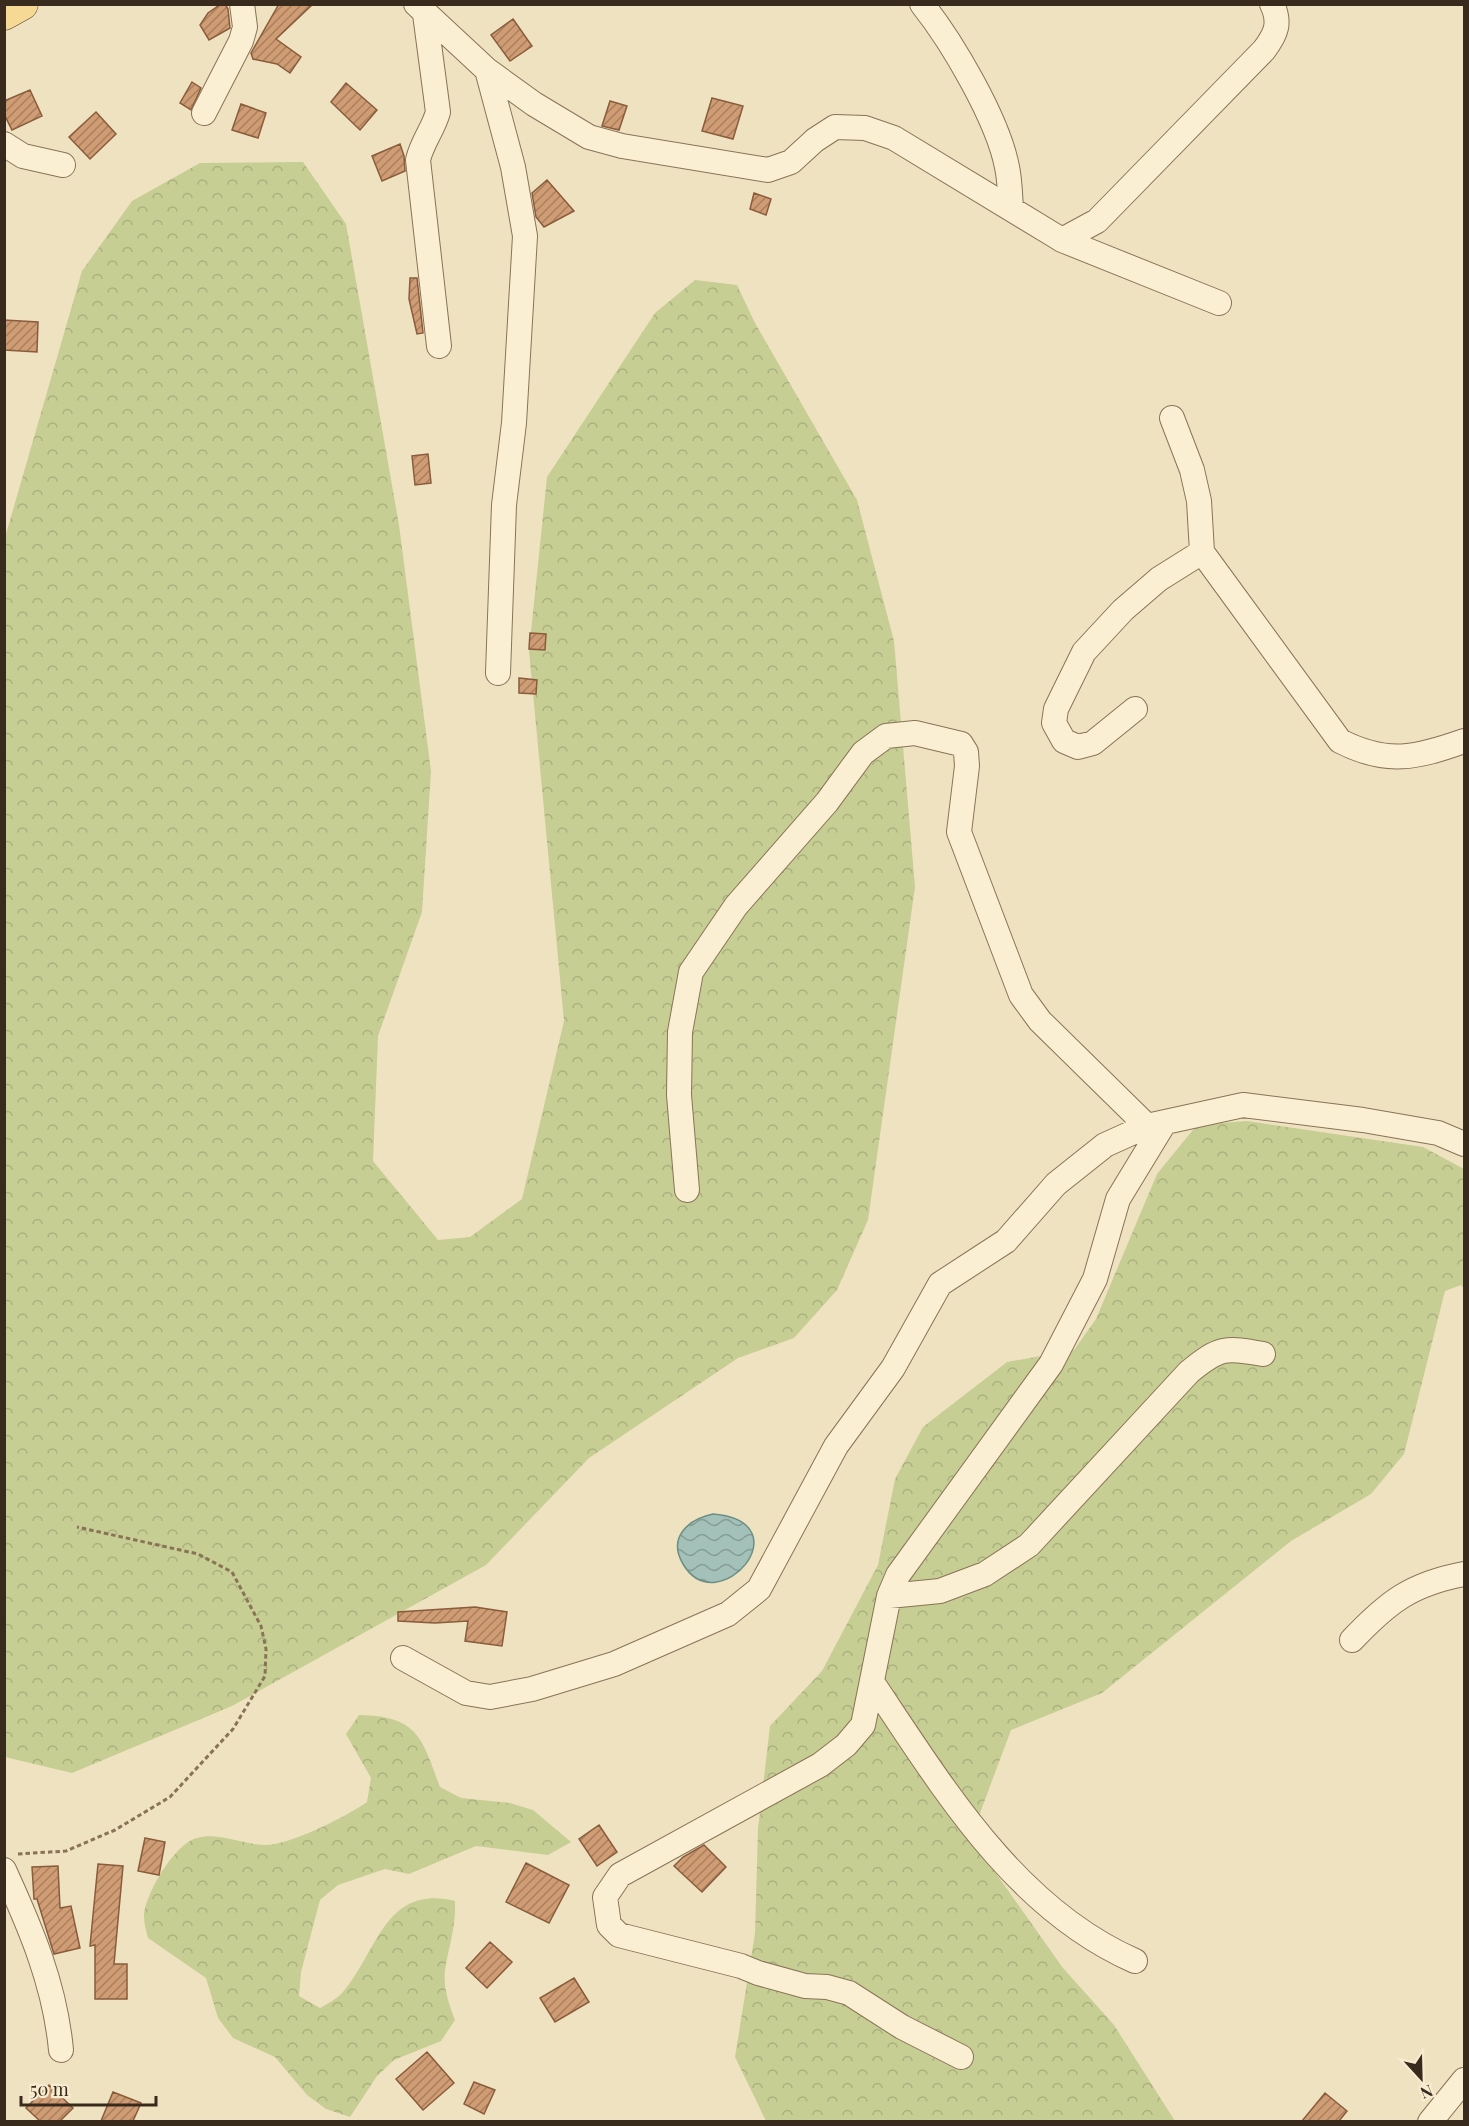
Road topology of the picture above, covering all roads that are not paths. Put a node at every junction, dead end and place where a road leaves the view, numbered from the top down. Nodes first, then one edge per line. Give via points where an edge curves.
1 (22, 4) edge
2 (242, 4) edge
3 (922, 4) edge
4 (1272, 4) edge
5 (420, 9) edge
6 (4, 14) edge
7 (487, 70) junction
8 (204, 113) dead end
9 (4, 144) edge
10 (63, 165) dead end
11 (1011, 209) junction
12 (1062, 240) junction
13 (1219, 303) dead end
14 (440, 346) dead end
15 (1172, 417) dead end
16 (1202, 552) junction
17 (498, 674) dead end
18 (1135, 709) dead end
19 (1464, 741) edge
20 (1155, 1125) junction
21 (1464, 1144) edge
22 (687, 1190) dead end
23 (1263, 1354) dead end
24 (1464, 1574) edge
25 (889, 1596) junction
26 (1352, 1640) dead end
27 (403, 1658) dead end
28 (872, 1682) junction
29 (10, 1862) edge
30 (1135, 1961) dead end
31 (62, 2050) dead end
32 (961, 2057) dead end
33 (1464, 2080) edge
34 (1430, 2121) edge

1 - 6 main road
2 - 8 street via 241,41
3 - 11 street via 952,48 990,117 1008,168
4 - 12 street via 1278,22 1264,50 1097,221
5 - 7 street
5 - 14 street via 438,112 418,160
7 - 11 street via 589,137 768,170 791,162 835,127 865,128 894,138
7 - 17 street via 513,167 525,236 514,423 504,505
9 - 10 street via 23,156
11 - 12 street
12 - 13 street
15 - 16 street via 1199,501
16 - 18 street via 1150,586 1084,652 1056,709 1054,723 1064,741 1078,747 1093,743
16 - 19 street via 1340,741 1362,752 1392,758 1425,754
20 - 21 street via 1243,1105 1438,1133
20 - 22 street via 1040,1021 1021,995 959,832 967,766 962,744 915,733 886,736 863,753 827,802 736,906 691,972 680,1032 679,1095
20 - 25 street via 1118,1199 1095,1279 1051,1364 898,1575
20 - 27 street via 1105,1145 1056,1184 1006,1241 940,1284 893,1368 836,1446 759,1589 728,1614 614,1664 532,1689 490,1697 466,1693
23 - 25 street via 1231,1348 1208,1355 1029,1545 985,1574 940,1591
24 - 26 street via 1394,1599
25 - 28 street
28 - 30 street via 947,1792 1010,1870 1061,1918
28 - 32 street via 863,1725 846,1745 820,1765 620,1875 605,1897 609,1925 619,1935 805,1986 849,1993 912,2033
29 - 31 street via 48,1979
33 - 34 street

